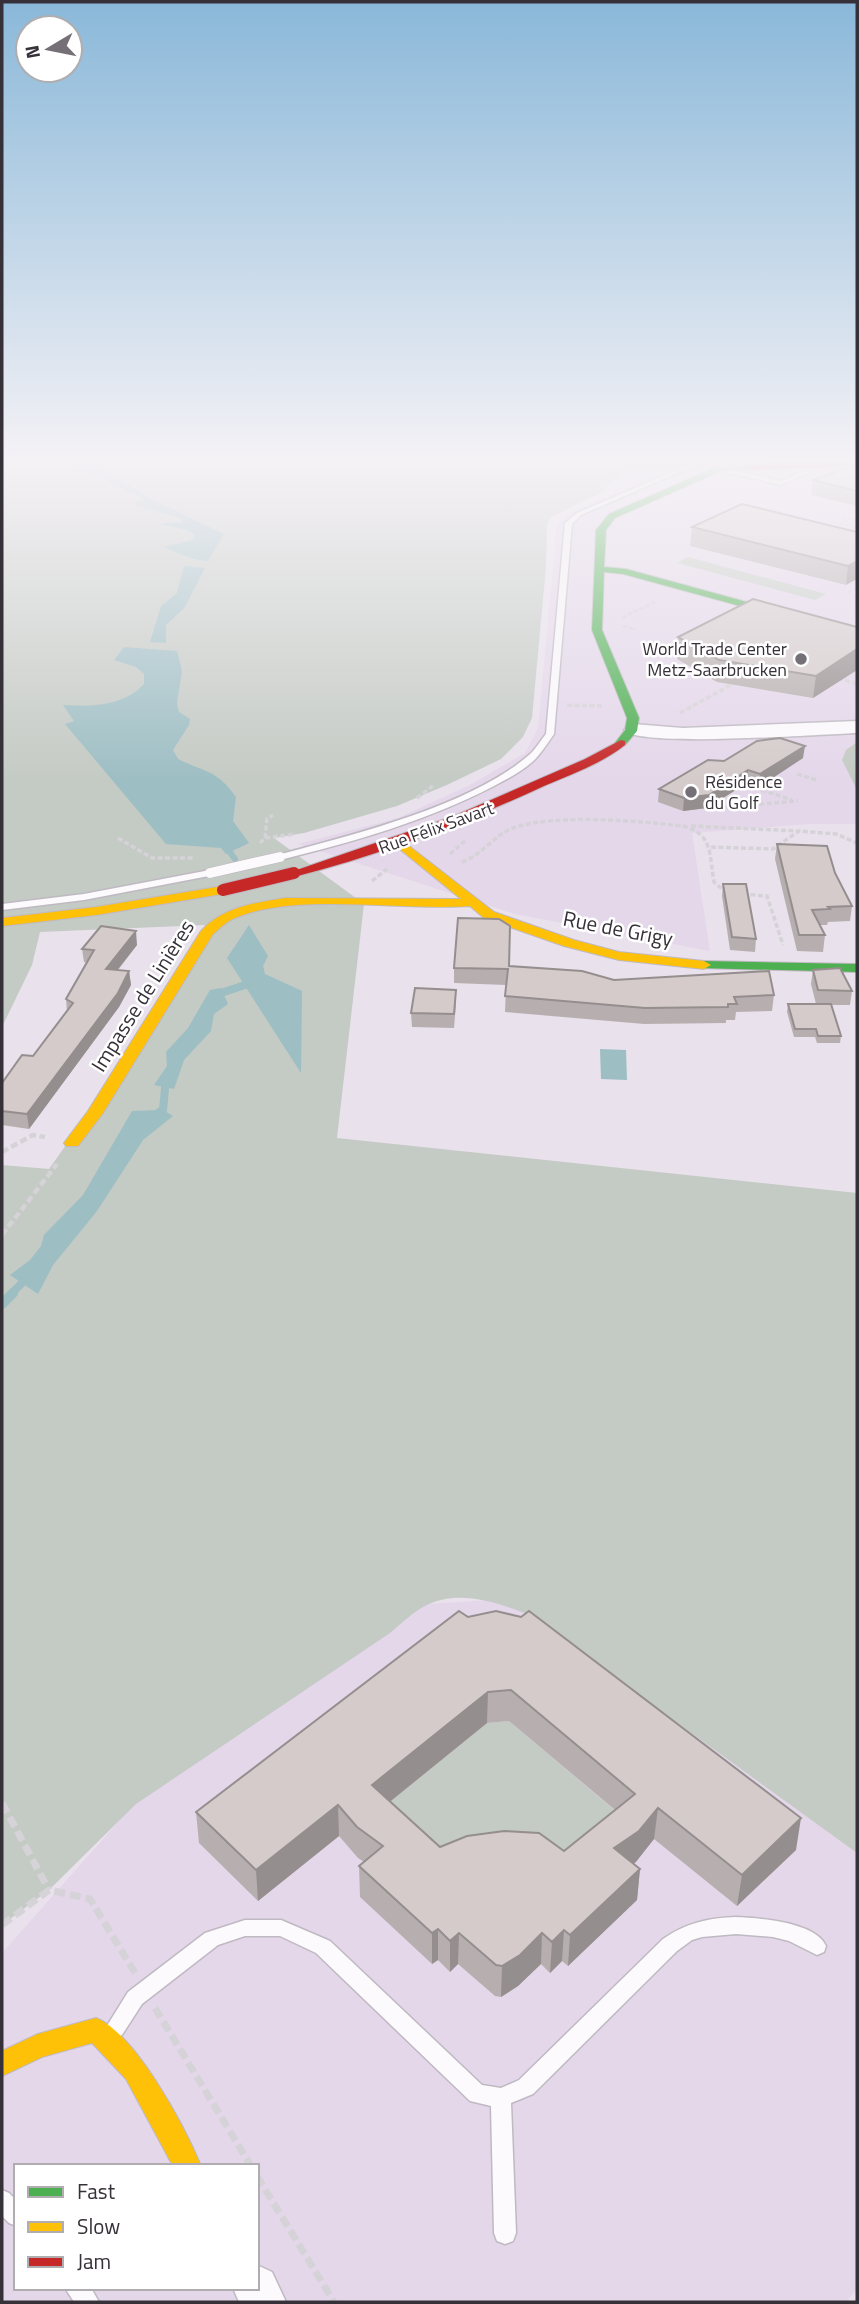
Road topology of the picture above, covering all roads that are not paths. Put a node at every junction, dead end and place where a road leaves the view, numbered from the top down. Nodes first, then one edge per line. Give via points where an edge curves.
1 (565, 566) edge
2 (600, 566) edge
3 (600, 569) junction
4 (857, 635) edge
5 (857, 727) edge
6 (633, 730) junction
7 (400, 843) junction
8 (471, 902) junction
9 (2, 907) edge
10 (2, 922) edge
11 (857, 968) edge
12 (72, 1143) road end
13 (817, 1946) dead end
14 (107, 2041) junction
15 (2, 2064) edge
16 (501, 2098) junction
17 (187, 2164) edge
18 (2, 2200) edge
19 (14, 2215) edge
20 (505, 2233) dead end

1 - 9 lane, bridge via 550,734 536,755 503,776 379,831 280,857 84,897
2 - 3 street
3 - 4 street via 686,587
3 - 6 street via 597,630 629,705
5 - 6 street
6 - 7 street, Rue Félix Savart via 617,747 522,795
7 - 8 street, Rue de Grigy
7 - 10 street, Rue Félix Savart, bridge via 223,890
8 - 11 street, Rue de Grigy via 502,922 619,956 713,966
8 - 12 street, Impasse de Linières via 432,908 262,906 224,916 214,923
13 - 16 lane via 803,1934 773,1928 717,1927 689,1933 670,1945 526,2087
14 - 15 street via 96,2031 38,2046
14 - 16 lane via 135,1997 212,1940 245,1928 281,1928 323,1947 477,2094
14 - 17 street via 135,2070
16 - 20 lane
18 - 19 lane

